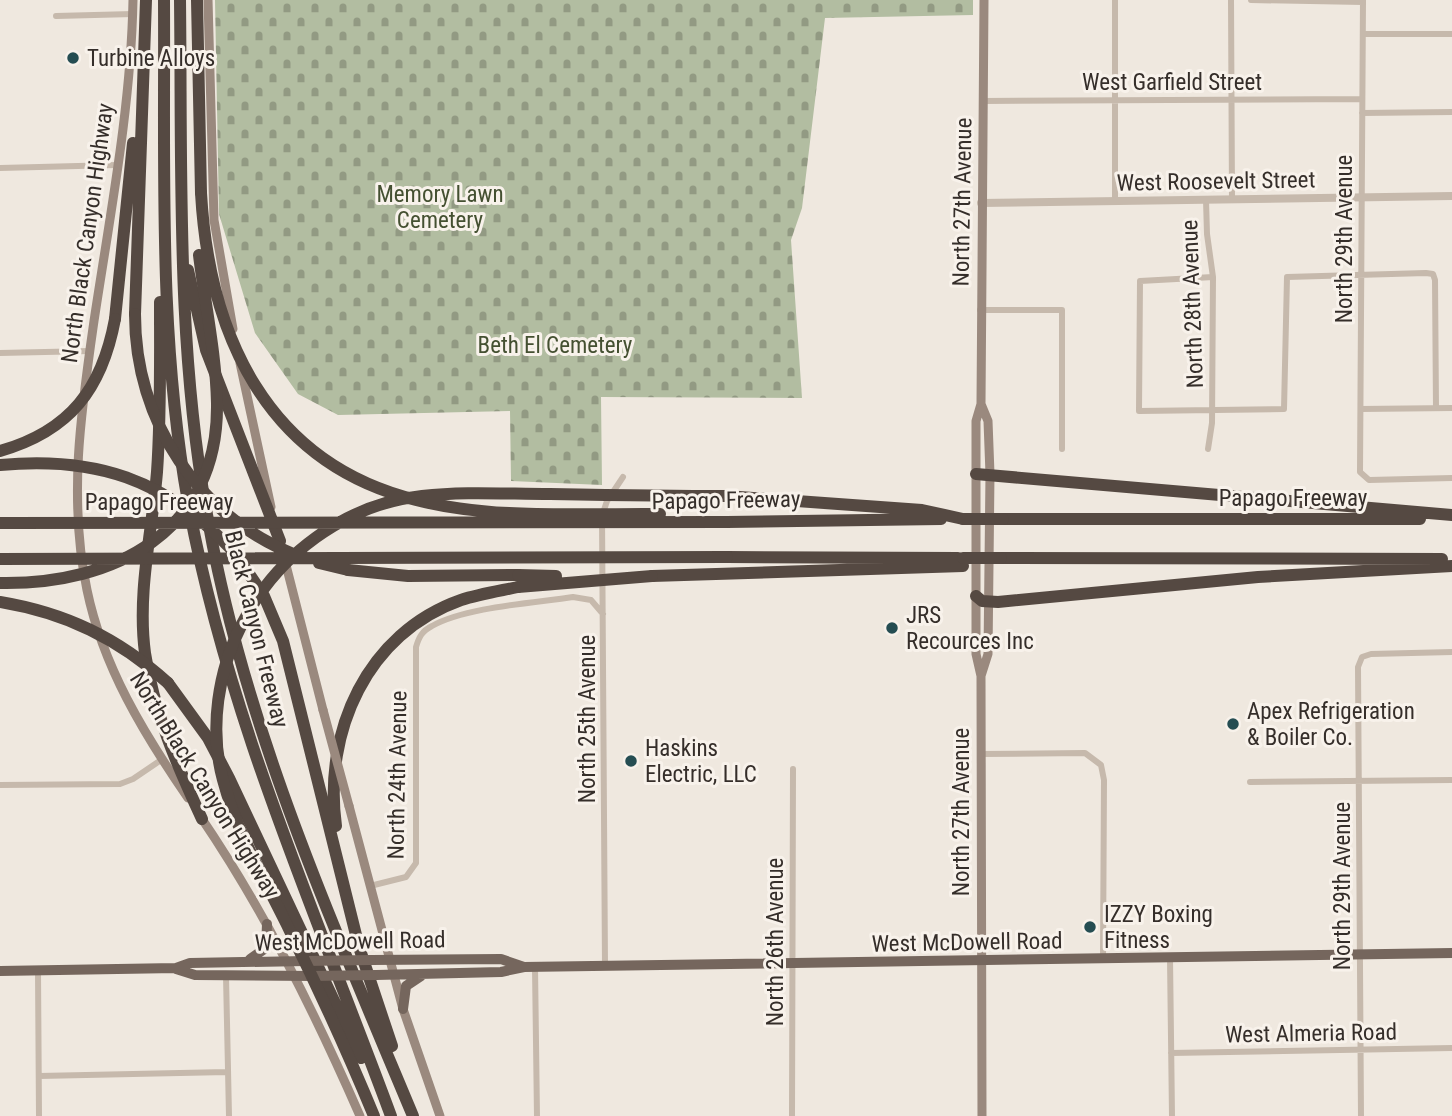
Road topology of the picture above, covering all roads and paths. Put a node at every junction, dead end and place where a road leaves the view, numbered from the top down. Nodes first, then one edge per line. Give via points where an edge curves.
1 (133, 0) edge
2 (146, 0) edge
3 (164, 0) edge
4 (180, 0) edge
5 (197, 0) edge
6 (208, 0) edge
7 (984, 0) edge
8 (1115, 0) edge
9 (1231, 0) edge
10 (1251, 0) edge
11 (1363, 1) edge
12 (133, 14) junction
13 (56, 16) dead end
14 (1363, 34) junction
15 (1452, 34) edge
16 (143, 70) junction
17 (1362, 99) junction
18 (1115, 100) junction
19 (1230, 100) junction
20 (983, 101) junction
21 (1452, 112) edge
22 (1362, 113) junction
23 (117, 165) junction
24 (0, 168) edge
25 (198, 192) junction
26 (1452, 196) edge
27 (1361, 197) junction
28 (1206, 200) junction
29 (1232, 200) junction
30 (1115, 202) junction
31 (981, 204) junction
32 (164, 211) junction
33 (182, 240) junction
34 (1361, 274) junction
35 (1213, 278) junction
36 (981, 310) junction
37 (90, 351) junction
38 (0, 354) edge
39 (981, 404) junction
40 (1361, 408) junction
41 (1436, 408) junction
42 (1452, 408) edge
43 (1212, 412) junction
44 (1062, 449) dead end
45 (1208, 449) dead end
46 (0, 451) edge
47 (76, 464) junction
48 (0, 465) edge
49 (976, 474) junction
50 (990, 474) junction
51 (622, 477) dead end
52 (1452, 478) edge
53 (1452, 516) edge
54 (727, 518) junction
55 (963, 519) junction
56 (0, 523) edge
57 (280, 541) junction
58 (0, 559) edge
59 (1452, 559) edge
60 (963, 562) junction
61 (1452, 566) edge
62 (518, 581) junction
63 (0, 583) edge
64 (976, 596) junction
65 (0, 602) edge
66 (989, 602) junction
67 (604, 618) junction
68 (1452, 652) edge
69 (981, 676) junction
70 (981, 754) junction
71 (161, 760) junction
72 (793, 769) dead end
73 (1360, 780) junction
74 (1452, 780) edge
75 (1250, 782) dead end
76 (0, 785) edge
77 (202, 819) junction
78 (280, 829) junction
79 (342, 875) junction
80 (370, 886) junction
81 (267, 923) junction
82 (1452, 953) edge
83 (1359, 954) junction
84 (1170, 958) junction
85 (1103, 959) junction
86 (286, 960) junction
87 (390, 960) junction
88 (244, 961) junction
89 (980, 961) junction
90 (792, 964) junction
91 (605, 966) junction
92 (530, 967) junction
93 (176, 968) junction
94 (0, 971) edge
95 (38, 971) junction
96 (426, 974) junction
97 (226, 975) junction
98 (394, 975) junction
99 (294, 976) junction
100 (403, 1009) junction
101 (1452, 1048) edge
102 (1360, 1050) junction
103 (1171, 1053) junction
104 (227, 1072) junction
105 (39, 1076) junction
106 (40, 1116) edge
107 (229, 1116) edge
108 (360, 1116) edge
109 (374, 1116) edge
110 (390, 1116) edge
111 (399, 1116) edge
112 (414, 1116) edge
113 (440, 1116) edge
114 (537, 1116) edge
115 (792, 1116) edge
116 (982, 1116) edge
117 (1172, 1116) edge
118 (1361, 1116) edge

1 - 12 main road, North Black Canyon Highway
2 - 16 highway
3 - 32 highway, Black Canyon Freeway
4 - 33 highway, Black Canyon Freeway
5 - 25 highway
6 - 57 main road via 214,220 239,360
7 - 20 main road, North 27th Avenue
8 - 18 street
9 - 19 street
10 - 11 street
11 - 14 street, North 29th Avenue
12 - 13 street
12 - 23 main road, North Black Canyon Highway
14 - 15 street
14 - 17 street, North 29th Avenue
16 - 46 highway, bridge via 115,319 104,364 73,412 31,441
16 - 62 highway, bridge via 137,350 161,431 189,477 212,503 261,539 313,562 408,576
17 - 19 street, West Garfield Street
17 - 22 street, North 29th Avenue
18 - 19 street, West Garfield Street
18 - 20 street, West Garfield Street
18 - 30 street
19 - 29 street
20 - 31 main road, North 27th Avenue
21 - 22 street
22 - 27 street, North 29th Avenue
23 - 24 street
23 - 37 main road, North Black Canyon Highway
25 - 54 highway, bridge via 212,281 234,350 283,421 339,467 401,496 453,507
25 - 63 highway, bridge via 217,404 202,479 164,532 124,561 64,579
26 - 27 street, West Roosevelt Street
27 - 29 street, West Roosevelt Street
27 - 34 street, North 29th Avenue
28 - 29 street, West Roosevelt Street
28 - 30 street, West Roosevelt Street
28 - 35 street, North 28th Avenue
30 - 31 street, West Roosevelt Street
31 - 36 main road, North 27th Avenue
32 - 77 highway via 158,447 144,633 160,719
32 - 78 highway, Black Canyon Freeway via 173,385 188,503 217,632
33 - 57 highway via 204,342
33 - 112 highway, Black Canyon Freeway via 184,324 196,445 214,552 240,663 295,826
34 - 40 street, North 29th Avenue
34 - 41 street via 1433,274
34 - 43 street via 1287,277 1284,409
35 - 43 street, North 28th Avenue
35 - 43 street via 1140,281 1139,411
36 - 39 main road, North 27th Avenue
36 - 44 street via 1062,310
37 - 38 street
37 - 47 main road, North Black Canyon Highway
39 - 49 main road, North 27th Avenue via 976,421
39 - 50 main road, North 27th Avenue via 988,421
40 - 41 street
40 - 52 street, North 29th Avenue via 1363,477
41 - 42 street
43 - 45 street, North 28th Avenue
47 - 48 highway, bridge
47 - 71 main road, North Black Canyon Highway via 79,540 94,617 115,676
47 - 79 highway, bridge via 121,474 166,494 231,549 264,596 284,642
49 - 50 highway
49 - 64 main road, North 27th Avenue
50 - 53 highway
50 - 66 main road, North 27th Avenue
51 - 67 street, North 25th Avenue via 602,516
53 - 55 highway, Papago Freeway, bridge
54 - 55 highway, Papago Freeway
54 - 56 highway, Papago Freeway, bridge
55 - 109 highway, bridge via 922,510 726,496 448,494 388,503 358,513 308,543 270,581 229,652 216,738 220,770 247,844 332,1016
57 - 80 main road, bridge
58 - 60 highway, bridge via 727,557
59 - 60 highway, bridge
60 - 62 highway, bridge
61 - 66 highway via 1258,577
62 - 79 highway via 460,600 419,621 367,673 341,730 335,761 333,792
64 - 66 highway
64 - 69 main road, North 27th Avenue via 976,654
65 - 110 highway, bridge via 89,627 142,660 168,683 208,738 229,778
66 - 69 main road, North 27th Avenue via 988,654
67 - 80 street, North 24th Avenue via 591,600 573,597 456,617 420,634 416,647 416,863 406,877
67 - 91 street, North 25th Avenue
68 - 73 street, North 29th Avenue via 1362,657 1358,667
69 - 70 main road, North 27th Avenue
70 - 85 street via 1085,753 1101,765
70 - 89 main road, North 27th Avenue
71 - 76 street via 120,784
71 - 77 main road, North Black Canyon Highway
72 - 90 street, North 26th Avenue
73 - 74 street
73 - 75 street
73 - 83 street, North 29th Avenue
77 - 81 main road, North Black Canyon Highway
78 - 110 highway, Black Canyon Freeway
78 - 111 highway via 286,833
79 - 112 highway via 359,947
80 - 87 main road
81 - 86 main road, North Black Canyon Highway
81 - 88 main road via 264,951
82 - 83 main road, West McDowell Road
83 - 84 main road, West McDowell Road
83 - 102 street, North 29th Avenue
84 - 85 main road, West McDowell Road
84 - 103 street
85 - 89 main road, West McDowell Road
86 - 87 main road, West McDowell Road, bridge
86 - 88 main road, West McDowell Road
86 - 99 main road, North Black Canyon Highway
87 - 92 main road, West McDowell Road via 500,959
87 - 98 main road
88 - 93 main road, West McDowell Road via 190,963
89 - 90 main road, West McDowell Road
89 - 116 main road, North 27th Avenue
90 - 91 main road, West McDowell Road
90 - 115 street, North 26th Avenue
91 - 92 main road, West McDowell Road
92 - 96 main road, West McDowell Road
92 - 114 street
93 - 95 main road, West McDowell Road
93 - 97 main road, West McDowell Road via 195,975
94 - 95 main road, West McDowell Road
95 - 105 street
96 - 98 main road, West McDowell Road
96 - 100 main road via 406,986
97 - 99 main road, West McDowell Road
97 - 104 street
98 - 99 main road, West McDowell Road, bridge
98 - 100 main road
99 - 108 main road, North Black Canyon Highway
100 - 113 main road
101 - 102 street, West Almeria Road
102 - 103 street, West Almeria Road
102 - 118 street, North 29th Avenue
103 - 117 street
104 - 105 street
104 - 107 street
105 - 106 street

